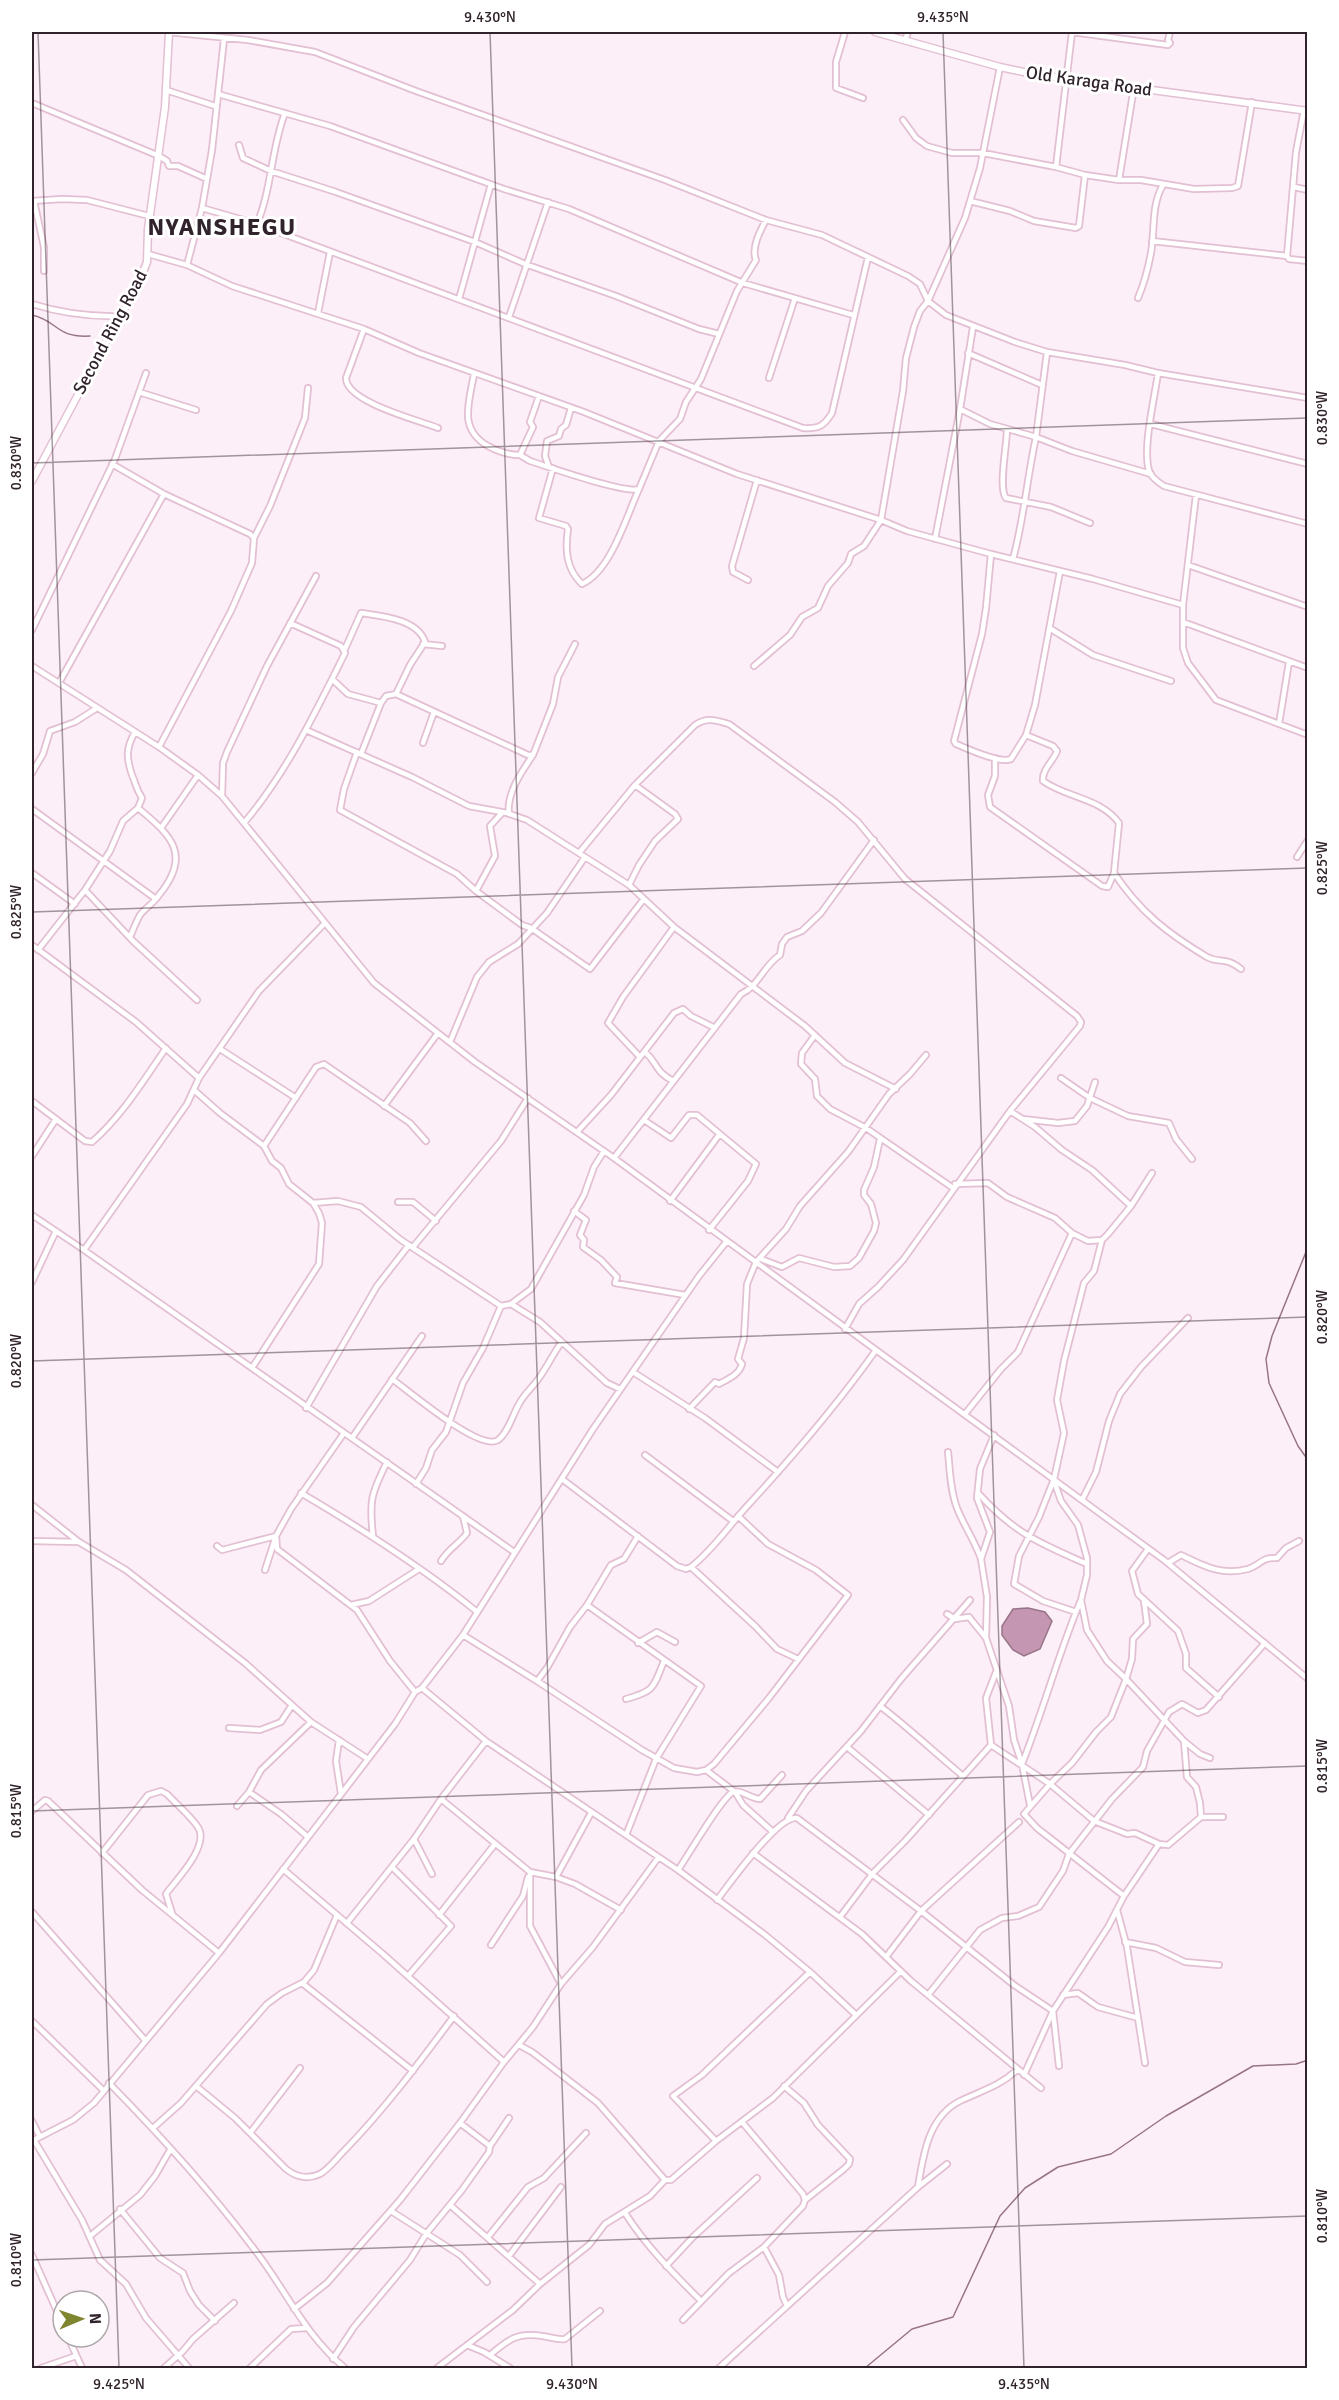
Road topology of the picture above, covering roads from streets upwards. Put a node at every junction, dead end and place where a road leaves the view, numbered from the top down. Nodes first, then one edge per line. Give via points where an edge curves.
1 (169, 32) edge
2 (845, 32) edge
3 (875, 32) edge
4 (908, 32) edge
5 (1072, 32) edge
6 (1170, 32) edge
7 (224, 39) junction
8 (905, 40) junction
9 (1000, 67) junction
10 (1065, 79) junction
11 (1134, 87) junction
12 (166, 90) junction
13 (218, 94) junction
14 (863, 98) dead end
15 (1252, 102) junction
16 (32, 103) edge
17 (215, 106) junction
18 (1306, 111) edge
19 (285, 113) junction
20 (903, 120) dead end
21 (239, 145) dead end
22 (983, 153) junction
23 (159, 156) junction
24 (1056, 167) junction
25 (271, 171) junction
26 (1085, 175) junction
27 (207, 179) junction
28 (1119, 180) junction
29 (491, 184) junction
30 (1163, 185) junction
31 (1294, 188) junction
32 (1308, 190) edge
33 (32, 201) edge
34 (970, 201) junction
35 (549, 202) junction
36 (202, 208) junction
37 (149, 216) junction
38 (766, 220) junction
39 (257, 224) junction
40 (1152, 241) junction
41 (475, 243) junction
42 (330, 252) junction
43 (148, 254) junction
44 (1287, 256) junction
45 (868, 257) junction
46 (1308, 261) edge
47 (525, 264) junction
48 (187, 265) junction
49 (44, 271) dead end
50 (743, 283) junction
51 (795, 298) junction
52 (1138, 298) dead end
53 (459, 299) junction
54 (928, 301) junction
55 (32, 304) edge
56 (318, 313) junction
57 (854, 315) junction
58 (120, 316) junction
59 (509, 317) junction
60 (973, 327) junction
61 (364, 329) junction
62 (719, 334) junction
63 (1047, 352) junction
64 (968, 353) junction
65 (146, 373) dead end
66 (1158, 373) junction
67 (474, 374) junction
68 (769, 378) dead end
69 (1042, 385) junction
70 (308, 388) dead end
71 (695, 389) junction
72 (139, 392) junction
73 (539, 396) junction
74 (1308, 398) edge
75 (572, 408) junction
76 (960, 409) junction
77 (196, 410) dead end
78 (1151, 424) junction
79 (438, 428) dead end
80 (1007, 429) junction
81 (1036, 437) junction
82 (659, 441) junction
83 (520, 455) junction
84 (112, 464) junction
85 (1308, 464) edge
86 (551, 468) junction
87 (1151, 474) junction
88 (757, 480) junction
89 (32, 481) edge
90 (639, 489) junction
91 (164, 494) junction
92 (1196, 495) junction
93 (1024, 503) junction
94 (881, 520) junction
95 (1090, 523) dead end
96 (1308, 524) edge
97 (254, 538) junction
98 (935, 539) junction
99 (991, 554) junction
100 (1013, 559) junction
101 (1188, 565) junction
102 (1060, 571) junction
103 (316, 576) dead end
104 (748, 580) dead end
105 (1183, 605) junction
106 (1308, 607) edge
107 (1183, 622) junction
108 (290, 623) junction
109 (1050, 629) junction
110 (32, 630) edge
111 (423, 644) junction
112 (575, 644) dead end
113 (442, 646) dead end
114 (345, 649) junction
115 (1289, 662) junction
116 (32, 666) edge
117 (754, 666) dead end
118 (1308, 668) edge
119 (332, 679) junction
120 (1172, 681) dead end
121 (59, 683) junction
122 (396, 694) junction
123 (381, 703) junction
124 (97, 708) junction
125 (434, 712) junction
126 (1279, 724) junction
127 (306, 730) junction
128 (135, 732) junction
129 (1026, 735) junction
130 (1308, 735) edge
131 (423, 743) dead end
132 (159, 747) junction
133 (359, 753) junction
134 (532, 755) junction
135 (995, 758) junction
136 (32, 773) edge
137 (198, 775) junction
138 (635, 785) junction
139 (222, 796) junction
140 (32, 808) edge
141 (138, 808) junction
142 (502, 813) junction
143 (509, 814) junction
144 (244, 823) junction
145 (161, 828) junction
146 (874, 840) junction
147 (1308, 840) edge
148 (579, 853) junction
149 (585, 857) junction
150 (1297, 857) dead end
151 (105, 860) junction
152 (32, 873) edge
153 (1114, 873) junction
154 (629, 885) junction
155 (85, 890) junction
156 (476, 891) junction
157 (156, 899) junction
158 (643, 900) junction
159 (75, 904) junction
160 (324, 924) junction
161 (674, 927) junction
162 (531, 928) junction
163 (130, 937) junction
164 (32, 945) edge
165 (38, 950) junction
166 (1241, 969) dead end
167 (741, 980) junction
168 (753, 989) junction
169 (741, 994) junction
170 (197, 1000) dead end
171 (715, 1028) junction
172 (438, 1033) junction
173 (815, 1035) junction
174 (450, 1042) junction
175 (166, 1048) junction
176 (220, 1049) junction
177 (645, 1052) junction
178 (926, 1055) dead end
179 (639, 1056) junction
180 (199, 1078) junction
181 (1061, 1078) dead end
182 (673, 1081) junction
183 (1095, 1082) dead end
184 (896, 1089) junction
185 (194, 1090) junction
186 (296, 1098) junction
187 (528, 1098) junction
188 (1090, 1098) junction
189 (32, 1101) edge
190 (384, 1106) junction
191 (1010, 1111) junction
192 (56, 1119) junction
193 (644, 1119) junction
194 (1022, 1119) junction
195 (866, 1128) junction
196 (577, 1132) junction
197 (719, 1135) junction
198 (880, 1139) junction
199 (426, 1141) dead end
200 (264, 1146) junction
201 (604, 1151) junction
202 (32, 1156) edge
203 (614, 1158) junction
204 (1192, 1159) dead end
205 (1152, 1173) dead end
206 (954, 1186) junction
207 (670, 1201) junction
208 (398, 1202) dead end
209 (312, 1203) junction
210 (1131, 1206) junction
211 (574, 1211) junction
212 (32, 1215) edge
213 (436, 1221) junction
214 (709, 1230) junction
215 (56, 1231) junction
216 (1072, 1233) junction
217 (1102, 1240) junction
218 (727, 1241) junction
219 (411, 1246) junction
220 (84, 1250) junction
221 (759, 1260) junction
222 (32, 1282) edge
223 (685, 1295) junction
224 (512, 1304) junction
225 (501, 1306) junction
226 (1188, 1318) dead end
227 (845, 1329) junction
228 (422, 1336) dead end
229 (561, 1342) junction
230 (876, 1350) junction
231 (252, 1368) junction
232 (633, 1372) junction
233 (392, 1379) junction
234 (620, 1389) junction
235 (306, 1408) junction
236 (689, 1409) junction
237 (965, 1414) junction
238 (449, 1422) junction
239 (344, 1433) junction
240 (994, 1435) junction
241 (352, 1438) junction
242 (948, 1452) dead end
243 (645, 1455) dead end
244 (387, 1462) junction
245 (778, 1472) junction
246 (562, 1479) junction
247 (1054, 1479) junction
248 (416, 1484) junction
249 (301, 1493) junction
250 (978, 1493) junction
251 (1082, 1500) junction
252 (32, 1505) edge
253 (463, 1516) junction
254 (738, 1516) junction
255 (733, 1521) junction
256 (276, 1536) junction
257 (373, 1536) junction
258 (638, 1536) junction
259 (1029, 1538) junction
260 (32, 1541) edge
261 (1299, 1541) dead end
262 (80, 1542) junction
263 (217, 1546) dead end
264 (1148, 1549) junction
265 (514, 1552) junction
266 (981, 1559) junction
267 (441, 1561) dead end
268 (1168, 1563) junction
269 (1087, 1564) junction
270 (691, 1567) junction
271 (418, 1569) junction
272 (265, 1570) dead end
273 (970, 1600) dead end
274 (1081, 1600) junction
275 (1144, 1601) junction
276 (351, 1605) junction
277 (586, 1605) junction
278 (476, 1611) junction
279 (1076, 1612) junction
280 (947, 1614) dead end
281 (955, 1619) junction
282 (463, 1635) junction
283 (986, 1638) junction
284 (675, 1642) dead end
285 (638, 1643) junction
286 (1265, 1643) junction
287 (798, 1659) junction
288 (664, 1661) junction
289 (996, 1672) junction
290 (1126, 1679) junction
291 (1308, 1679) edge
292 (537, 1681) junction
293 (422, 1688) junction
294 (415, 1692) junction
295 (1219, 1697) junction
296 (626, 1699) dead end
297 (292, 1705) junction
298 (880, 1706) junction
299 (1164, 1719) junction
300 (311, 1722) junction
301 (230, 1728) dead end
302 (339, 1740) junction
303 (486, 1741) junction
304 (1184, 1741) junction
305 (991, 1745) junction
306 (846, 1747) junction
307 (1210, 1758) dead end
308 (368, 1759) junction
309 (656, 1759) junction
310 (1022, 1764) junction
311 (706, 1770) junction
312 (782, 1775) dead end
313 (963, 1776) junction
314 (1050, 1784) junction
315 (249, 1792) junction
316 (735, 1792) junction
317 (341, 1794) junction
318 (441, 1799) junction
319 (237, 1806) dead end
320 (1030, 1806) junction
321 (32, 1810) edge
322 (591, 1813) junction
323 (929, 1815) junction
324 (1201, 1817) junction
325 (1223, 1817) dead end
326 (788, 1818) junction
327 (1094, 1821) junction
328 (1019, 1822) dead end
329 (773, 1832) junction
330 (626, 1835) junction
331 (308, 1837) junction
332 (414, 1839) junction
333 (495, 1844) junction
334 (1159, 1844) junction
335 (102, 1853) junction
336 (753, 1853) junction
337 (1069, 1854) junction
338 (658, 1858) junction
339 (392, 1867) junction
340 (283, 1869) junction
341 (678, 1870) junction
342 (530, 1872) junction
343 (873, 1873) junction
344 (432, 1874) dead end
345 (556, 1877) junction
346 (1124, 1896) junction
347 (717, 1900) junction
348 (621, 1910) junction
349 (1117, 1910) junction
350 (921, 1911) junction
351 (32, 1912) edge
352 (172, 1913) junction
353 (337, 1915) junction
354 (440, 1915) junction
355 (840, 1917) junction
356 (346, 1923) junction
357 (1125, 1941) junction
358 (491, 1946) dead end
359 (966, 1946) junction
360 (219, 1953) junction
361 (886, 1958) junction
362 (1219, 1965) dead end
363 (901, 1971) junction
364 (810, 1972) junction
365 (408, 1976) junction
366 (302, 1983) junction
367 (561, 1984) junction
368 (928, 1995) junction
369 (1063, 1995) junction
370 (1053, 2011) junction
371 (855, 2014) junction
372 (454, 2016) junction
373 (1138, 2018) junction
374 (32, 2021) edge
375 (144, 2040) junction
376 (519, 2045) junction
377 (504, 2062) junction
378 (1144, 2063) dead end
379 (1059, 2066) dead end
380 (300, 2068) dead end
381 (1017, 2070) junction
382 (412, 2071) junction
383 (1024, 2075) junction
384 (109, 2083) junction
385 (196, 2086) junction
386 (784, 2086) junction
387 (1041, 2088) dead end
388 (103, 2090) junction
389 (509, 2118) dead end
390 (32, 2121) edge
391 (742, 2122) junction
392 (460, 2123) junction
393 (153, 2128) junction
394 (250, 2133) junction
395 (586, 2133) dead end
396 (40, 2137) junction
397 (33, 2141) edge
398 (716, 2141) junction
399 (490, 2146) junction
400 (170, 2150) junction
401 (947, 2164) dead end
402 (757, 2178) dead end
403 (665, 2180) junction
404 (561, 2187) dead end
405 (918, 2187) junction
406 (805, 2200) junction
407 (450, 2205) junction
408 (120, 2209) junction
409 (391, 2211) junction
410 (624, 2213) junction
411 (426, 2234) junction
412 (90, 2236) junction
413 (488, 2237) junction
414 (764, 2247) junction
415 (32, 2255) edge
416 (509, 2256) junction
417 (666, 2266) junction
418 (487, 2282) dead end
419 (540, 2284) junction
420 (51, 2298) edge
421 (701, 2301) junction
422 (234, 2303) dead end
423 (787, 2306) junction
424 (294, 2309) junction
425 (600, 2312) dead end
426 (683, 2320) dead end
427 (215, 2321) junction
428 (306, 2328) junction
429 (467, 2345) junction
430 (73, 2349) edge
431 (490, 2355) junction
432 (76, 2356) junction
433 (178, 2357) junction
434 (333, 2359) junction
435 (339, 2363) junction
436 (41, 2368) edge
437 (82, 2368) edge
438 (164, 2368) edge
439 (189, 2368) edge
440 (250, 2368) edge
441 (334, 2368) edge
442 (345, 2368) edge
443 (437, 2368) edge
444 (510, 2368) edge
445 (719, 2368) edge

1 - 7 street
1 - 12 street, Second Ring Road
2 - 14 street via 836,62 836,88
3 - 8 street, Old Karaga Road
4 - 8 street
5 - 6 street via 1168,45
5 - 10 street
7 - 13 street
7 - 38 street via 315,52
8 - 9 street, Old Karaga Road
9 - 10 street, Old Karaga Road
9 - 22 street
10 - 11 street, Old Karaga Road
10 - 24 street
11 - 15 street, Old Karaga Road
11 - 28 street
12 - 17 street
12 - 23 street, Second Ring Road
13 - 17 street
13 - 19 street
15 - 18 street, Old Karaga Road
15 - 30 street via 1238,186 1218,189
16 - 23 street
17 - 27 street
18 - 31 street via 1296,152
19 - 25 street
19 - 29 street
20 - 22 street via 927,146 952,153
21 - 25 street via 243,158
22 - 24 street
22 - 34 street
23 - 27 street via 170,166
23 - 37 street, Second Ring Road
24 - 26 street
25 - 39 street
25 - 41 street
26 - 28 street
26 - 34 street via 1076,228 1034,221
27 - 36 street
28 - 30 street
29 - 35 street
29 - 41 street
30 - 40 street via 1157,195
31 - 32 street
31 - 44 street
33 - 37 street via 87,200
33 - 49 street via 44,247
34 - 54 street
35 - 47 street
35 - 50 street
36 - 39 street
36 - 48 street
37 - 43 street, Second Ring Road
38 - 45 street via 822,236
38 - 50 street via 759,232 756,260
39 - 42 street
40 - 44 street
40 - 52 street
41 - 47 street
41 - 53 street
42 - 53 street
42 - 56 street
43 - 48 street
43 - 58 street, Second Ring Road via 140,283
44 - 46 street
45 - 54 street via 920,284
45 - 57 street
47 - 59 street
47 - 62 street
48 - 56 street via 232,286
50 - 51 street
50 - 62 street
51 - 57 street
51 - 68 street
53 - 59 street
54 - 60 street via 946,315
54 - 94 street via 920,311 906,358
55 - 58 street via 81,316
56 - 61 street
57 - 71 street via 832,413 816,429 803,428
58 - 89 street, Second Ring Road
59 - 71 street
60 - 63 street
60 - 64 street
61 - 67 street
61 - 79 street via 346,378 354,394
62 - 71 street
63 - 66 street
63 - 69 street
64 - 69 street
64 - 76 street
65 - 72 street
66 - 74 street
66 - 78 street
67 - 73 street
67 - 83 street via 468,417 473,435 498,451
69 - 81 street
70 - 97 street via 305,418
71 - 82 street via 680,419
72 - 77 street
72 - 84 street
73 - 75 street
73 - 83 street via 530,422 533,428
75 - 82 street
75 - 86 street via 559,435 547,441 545,456
76 - 80 street
76 - 98 street
78 - 85 street
78 - 87 street via 1147,450
80 - 81 street
80 - 93 street via 1002,494
81 - 87 street via 1072,452
81 - 93 street
82 - 88 street
82 - 90 street
83 - 86 street
84 - 91 street
84 - 110 street
86 - 90 street via 615,488
86 - 90 street via 539,518 568,529 569,566 582,584 604,566
87 - 92 street via 1164,486
88 - 94 street
88 - 104 street via 732,566 733,572
91 - 97 street
91 - 121 street
92 - 96 street
92 - 101 street
93 - 95 street via 1052,507
93 - 100 street
94 - 98 street
94 - 117 street via 864,546 851,554 828,586 818,608 802,617 790,635
97 - 132 street via 252,563 231,611
98 - 99 street
99 - 100 street
99 - 135 street via 982,634 954,741
100 - 102 street
101 - 105 street
101 - 106 street
102 - 105 street
102 - 109 street
103 - 108 street
105 - 107 street
107 - 115 street
107 - 126 street via 1183,648 1188,663 1216,700
108 - 114 street
108 - 139 street via 227,752
109 - 120 street via 1094,655
109 - 129 street
111 - 113 street
111 - 114 street via 424,638 413,627 396,619 362,614
111 - 122 street
112 - 134 street via 558,677 553,704
114 - 119 street
115 - 118 street
115 - 126 street
116 - 121 street
119 - 123 street via 348,694
119 - 127 street
121 - 124 street
122 - 123 street via 386,696
122 - 125 street
123 - 133 street
124 - 128 street
124 - 136 street via 50,731
125 - 131 street
125 - 134 street
126 - 130 street
127 - 133 street
127 - 144 street via 268,795
128 - 132 street
128 - 141 street via 127,753 134,787 142,798
129 - 135 street via 1011,759
129 - 153 street via 1057,751 1043,781 1068,795 1081,796 1119,823
132 - 137 street
133 - 142 street via 469,806
133 - 156 street via 340,810 457,874
134 - 143 street via 518,778
135 - 153 street via 995,776 987,795 990,807 1102,886 1108,886
137 - 139 street
137 - 145 street
138 - 146 street via 695,725 712,719 739,729 835,802
138 - 148 street
138 - 154 street via 678,819 656,841
139 - 144 street
140 - 151 street
141 - 145 street
141 - 151 street via 123,821
142 - 143 street
142 - 156 street via 490,826 495,856
143 - 148 street via 527,820
144 - 160 street
145 - 157 street via 175,846 177,865
146 - 168 street via 821,913 802,931 787,937 780,955 769,962
146 - 191 street via 905,879 1081,1022
147 - 150 street
148 - 149 street
149 - 154 street
149 - 162 street via 547,913
151 - 155 street
151 - 157 street
152 - 159 street
153 - 166 street via 1141,909 1162,926 1209,958 1228,960
154 - 158 street
155 - 159 street
155 - 163 street
156 - 162 street
157 - 163 street via 141,914
158 - 161 street
158 - 162 street via 592,968
159 - 165 street
160 - 172 street via 374,983
160 - 176 street via 260,991
161 - 167 street
161 - 179 street via 608,1023
162 - 174 street via 518,944 489,962 477,977
163 - 170 street
164 - 165 street
165 - 175 street
167 - 168 street
167 - 169 street
168 - 169 street
168 - 173 street
169 - 171 street
171 - 177 street via 683,1009 678,1010
171 - 182 street
172 - 174 street
172 - 190 street
173 - 184 street via 845,1063
173 - 195 street via 802,1053 801,1064 815,1079 817,1096 830,1109
174 - 187 street
175 - 180 street
175 - 192 street via 128,1102 92,1142 85,1142
176 - 180 street
176 - 186 street
177 - 179 street
177 - 182 street via 655,1068
178 - 184 street
179 - 196 street
180 - 185 street
181 - 188 street
182 - 193 street
183 - 188 street
184 - 195 street via 880,1104
185 - 200 street
185 - 220 street
186 - 190 street via 316,1067 324,1064
186 - 200 street
187 - 196 street
187 - 213 street via 501,1141
188 - 194 street via 1075,1121
188 - 204 street via 1128,1116 1169,1123
189 - 192 street
190 - 199 street via 410,1123
191 - 194 street
191 - 206 street
192 - 202 street
193 - 197 street via 671,1138 689,1115 697,1115
193 - 203 street
194 - 210 street via 1092,1170
195 - 198 street
195 - 221 street
196 - 201 street
197 - 207 street
197 - 214 street via 755,1162 756,1167
198 - 206 street
198 - 221 street via 864,1190 876,1223 856,1263 834,1267 799,1258 782,1267
200 - 209 street via 289,1184
201 - 203 street
201 - 211 street
203 - 207 street
205 - 210 street
206 - 216 street via 988,1183 1007,1197 1054,1218
206 - 227 street via 903,1260 859,1304
207 - 214 street
208 - 213 street via 413,1202
209 - 219 street via 353,1203
209 - 231 street via 322,1223 319,1264
210 - 217 street
211 - 223 street via 586,1220 580,1235 583,1247 602,1260 617,1277 615,1283
211 - 224 street via 531,1289
212 - 215 street
213 - 219 street
214 - 218 street
215 - 220 street
215 - 222 street
216 - 217 street via 1088,1241
216 - 237 street via 1018,1352
217 - 247 street via 1094,1271 1084,1283 1064,1361 1057,1400 1064,1433
218 - 221 street
218 - 223 street
219 - 225 street
219 - 235 street via 377,1286
220 - 231 street
221 - 227 street
221 - 236 street via 746,1292 744,1338 738,1359 741,1369 719,1384 715,1382
223 - 232 street
224 - 225 street
224 - 229 street
225 - 238 street via 463,1383
226 - 251 street via 1120,1394 1096,1472
227 - 230 street
228 - 233 street
229 - 234 street via 601,1379
229 - 238 street via 499,1440 486,1442
230 - 237 street
230 - 245 street via 830,1414
231 - 235 street
232 - 234 street
232 - 236 street
233 - 238 street
233 - 241 street
234 - 246 street
235 - 239 street
236 - 245 street
237 - 240 street
238 - 248 street
239 - 241 street
239 - 249 street
240 - 247 street
240 - 250 street via 980,1469
241 - 244 street
242 - 266 street via 950,1483 957,1507
243 - 255 street
244 - 248 street
244 - 257 street via 370,1507
245 - 254 street
246 - 258 street
246 - 265 street
247 - 251 street
247 - 259 street
247 - 269 street via 1061,1501 1078,1525
248 - 253 street
249 - 256 street
249 - 257 street
250 - 259 street via 1004,1520
250 - 266 street via 990,1533
251 - 264 street
252 - 262 street
253 - 265 street
253 - 267 street via 467,1533
254 - 255 street
254 - 287 street via 768,1544 816,1570 848,1595
255 - 270 street
256 - 263 street via 222,1550
256 - 272 street
256 - 276 street via 277,1549
257 - 271 street
258 - 270 street via 677,1566
258 - 277 street via 624,1559 611,1565
259 - 269 street
259 - 279 street via 1019,1556 1014,1584
260 - 262 street
261 - 268 street via 1277,1558 1265,1557 1249,1569 1224,1573 1180,1555
262 - 297 street via 126,1570
264 - 268 street
264 - 275 street via 1132,1570 1138,1594
265 - 278 street
266 - 283 street via 987,1597
268 - 286 street
269 - 274 street
270 - 287 street via 777,1649
271 - 276 street via 369,1601
271 - 278 street
273 - 281 street
274 - 279 street
274 - 290 street via 1087,1630 1107,1660
275 - 290 street via 1148,1624 1133,1639
275 - 295 street via 1178,1631 1186,1668
276 - 294 street
277 - 285 street
277 - 292 street
278 - 282 street
279 - 310 street
280 - 281 street
281 - 283 street via 969,1617
281 - 298 street
282 - 292 street
282 - 293 street
283 - 289 street
284 - 285 street via 657,1632
285 - 288 street
286 - 291 street
286 - 295 street
287 - 311 street
288 - 296 street via 648,1693
288 - 309 street via 700,1686
289 - 305 street via 986,1698
289 - 310 street via 1009,1706
290 - 299 street
290 - 314 street via 1111,1717
292 - 309 street
293 - 294 street
293 - 303 street
294 - 308 street
295 - 299 street via 1206,1710 1198,1713 1182,1704
297 - 300 street
297 - 301 street via 281,1722 260,1730
298 - 306 street
298 - 313 street
299 - 304 street
299 - 327 street via 1143,1767
300 - 302 street
300 - 315 street via 261,1770
302 - 308 street
302 - 317 street via 336,1761
303 - 318 street
303 - 322 street
304 - 307 street
304 - 324 street via 1186,1777 1196,1787
305 - 310 street
305 - 313 street
306 - 323 street
306 - 326 street via 806,1791
308 - 317 street
309 - 311 street via 685,1771
309 - 330 street
310 - 314 street
310 - 320 street
311 - 316 street
312 - 316 street via 760,1799
313 - 323 street
314 - 320 street
314 - 327 street
315 - 319 street
315 - 331 street
316 - 329 street via 743,1805
316 - 341 street
317 - 331 street
318 - 332 street
318 - 333 street
320 - 337 street via 1024,1814
321 - 335 street via 48,1801
322 - 330 street
322 - 345 street
323 - 343 street
324 - 325 street
324 - 334 street via 1168,1845
326 - 329 street
326 - 343 street via 802,1821
327 - 334 street
327 - 337 street
328 - 350 street
329 - 336 street
330 - 338 street
331 - 340 street
332 - 339 street
332 - 344 street
333 - 342 street
333 - 354 street
334 - 346 street
335 - 352 street
335 - 352 street via 148,1795 161,1791 167,1794 199,1829 200,1837 192,1860 166,1894
336 - 347 street
336 - 355 street
337 - 346 street
337 - 359 street via 1063,1871 1039,1907 1002,1918 980,1930
338 - 341 street
338 - 348 street
339 - 354 street
339 - 356 street
340 - 353 street
340 - 360 street
341 - 347 street
342 - 345 street
342 - 358 street via 523,1896
342 - 367 street via 530,1926
343 - 350 street
343 - 355 street
345 - 348 street
346 - 349 street
347 - 364 street
348 - 367 street
349 - 357 street
349 - 369 street
350 - 359 street
350 - 361 street
351 - 375 street
352 - 360 street
353 - 356 street
353 - 366 street via 314,1970
354 - 365 street via 451,1926
355 - 361 street
356 - 365 street
357 - 362 street via 1156,1948 1185,1962
357 - 373 street
359 - 368 street
359 - 370 street
360 - 375 street
361 - 363 street
363 - 368 street
363 - 371 street
364 - 371 street
364 - 398 street via 702,2075 674,2096
365 - 372 street
366 - 382 street
366 - 385 street via 267,2004
367 - 376 street
368 - 381 street
369 - 370 street
369 - 373 street via 1078,1993 1098,2007
370 - 379 street
370 - 383 street
371 - 386 street
372 - 377 street
372 - 382 street
373 - 378 street
374 - 388 street
375 - 384 street
376 - 377 street
376 - 403 street via 598,2103
377 - 392 street
380 - 394 street
381 - 383 street
381 - 405 street via 947,2112 928,2136
382 - 394 street via 351,2143 323,2172 314,2176 295,2175
383 - 387 street
384 - 388 street
384 - 393 street
385 - 393 street
385 - 394 street
386 - 391 street
386 - 406 street via 804,2103 818,2126 850,2159 844,2169
388 - 396 street via 83,2113
389 - 399 street
390 - 396 street
391 - 398 street
391 - 406 street
392 - 399 street
392 - 409 street
393 - 400 street
395 - 413 street via 544,2178 528,2187
396 - 397 street
397 - 412 street
398 - 403 street via 671,2180
399 - 407 street
400 - 408 street via 140,2195
400 - 424 street via 253,2246
401 - 405 street
402 - 417 street
403 - 410 street via 650,2196
404 - 416 street
405 - 423 street
406 - 414 street
407 - 411 street
407 - 413 street
408 - 412 street
408 - 427 street via 160,2258 183,2273 199,2305
409 - 411 street
409 - 424 street via 327,2283
410 - 417 street
410 - 419 street via 605,2224 589,2245
411 - 418 street via 460,2255
411 - 434 street
412 - 433 street via 100,2260 126,2284 146,2318
413 - 416 street
414 - 421 street via 729,2273
414 - 423 street via 779,2275
415 - 420 street
416 - 419 street
417 - 421 street
419 - 429 street
421 - 426 street
422 - 427 street
423 - 445 street
424 - 428 street
425 - 431 street via 566,2339 519,2336
427 - 433 street via 192,2339
428 - 434 street
428 - 440 street via 291,2329
429 - 431 street
429 - 443 street
430 - 432 street
431 - 444 street
432 - 436 street
432 - 437 street
433 - 438 street
433 - 439 street
434 - 435 street
435 - 441 street
435 - 442 street

